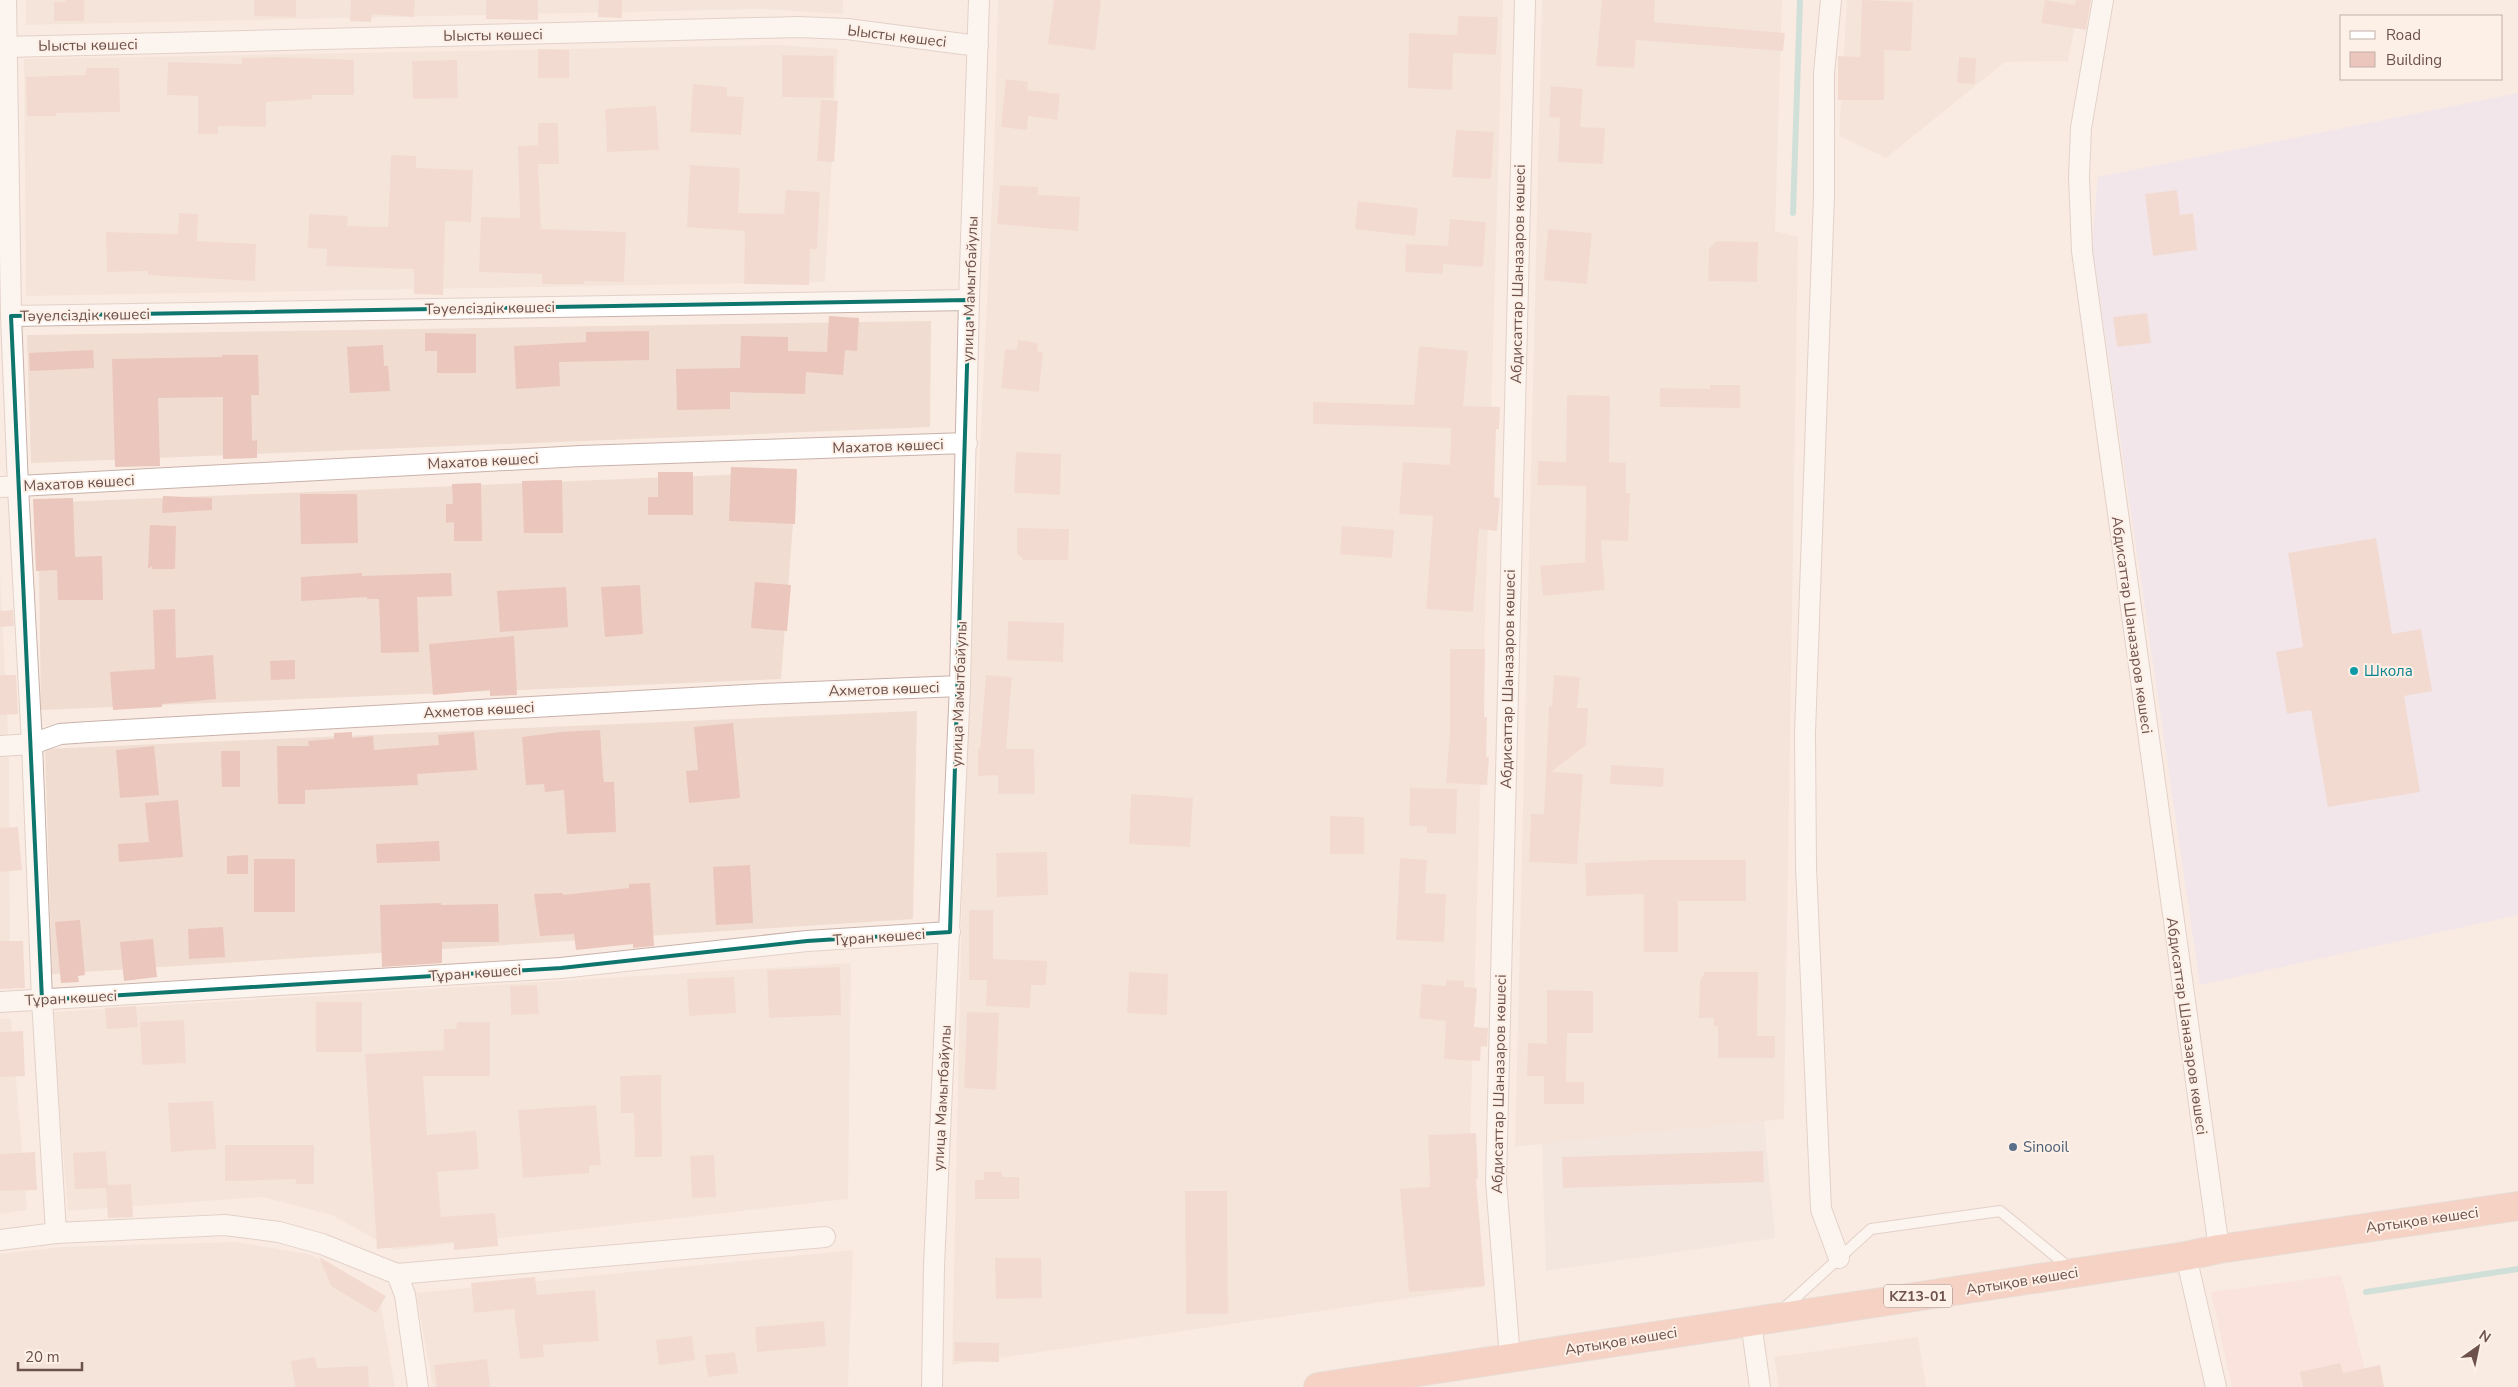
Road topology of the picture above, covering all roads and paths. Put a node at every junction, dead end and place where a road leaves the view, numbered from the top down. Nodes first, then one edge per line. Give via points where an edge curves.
1 (6, 0) edge
2 (979, 0) edge
3 (1525, 0) edge
4 (1832, 0) edge
5 (2103, 0) edge
6 (978, 46) junction
7 (6, 47) junction
8 (969, 300) junction
9 (11, 316) junction
10 (967, 443) junction
11 (9, 487) edge
12 (960, 686) junction
13 (32, 744) junction
14 (0, 746) edge
15 (950, 932) junction
16 (42, 1000) junction
17 (0, 1002) edge
18 (2518, 1206) edge
19 (56, 1233) junction
20 (825, 1237) dead end
21 (0, 1240) edge
22 (2219, 1249) junction
23 (2186, 1256) junction
24 (1839, 1258) junction
25 (2076, 1273) junction
26 (397, 1274) junction
27 (1762, 1320) junction
28 (1510, 1358) junction
29 (418, 1387) edge
30 (932, 1387) edge
31 (1318, 1387) edge
32 (1760, 1387) edge
33 (2216, 1387) edge

1 - 7 street
2 - 6 street, улица Мамытбайулы
3 - 28 street, Абдисаттар Шаназаров көшесі via 1496,1181
4 - 24 street via 1824,73 1823,205 1805,771 1806,867 1821,1209
5 - 22 street, Абдисаттар Шаназаров көшесі via 2081,128 2082,251
6 - 7 street, Ыысты көшесі via 798,27
6 - 8 street, улица Мамытбайулы
7 - 9 street
8 - 9 street, Тәуелсіздік көшесі
8 - 10 street, улица Мамытбайулы
9 - 11 street
10 - 11 street, Махатов көшесі via 581,456
10 - 12 street, улица Мамытбайулы
11 - 13 street
12 - 13 street, Ахметов көшесі via 89,732 60,734
12 - 15 street, улица Мамытбайулы
13 - 14 street, Ахметов көшесі
13 - 16 street
15 - 16 street, Тұран көшесі via 807,941 551,968
15 - 30 street, улица Мамытбайулы via 934,1266
16 - 17 street, Тұран көшесі
16 - 19 street
18 - 22 highway, Артықов көшесі / KZ13-01
19 - 21 street
19 - 26 street via 225,1225 279,1232 322,1244
20 - 26 street
22 - 23 highway, Артықов көшесі / KZ13-01
23 - 25 highway, Артықов көшесі / KZ13-01
23 - 33 street
24 - 25 lane via 1871,1229 2000,1211
24 - 27 lane
25 - 27 highway, Артықов көшесі / KZ13-01
26 - 29 street via 405,1295
27 - 28 highway, Артықов көшесі / KZ13-01
27 - 32 street
28 - 31 highway, Артықов көшесі / KZ13-01

